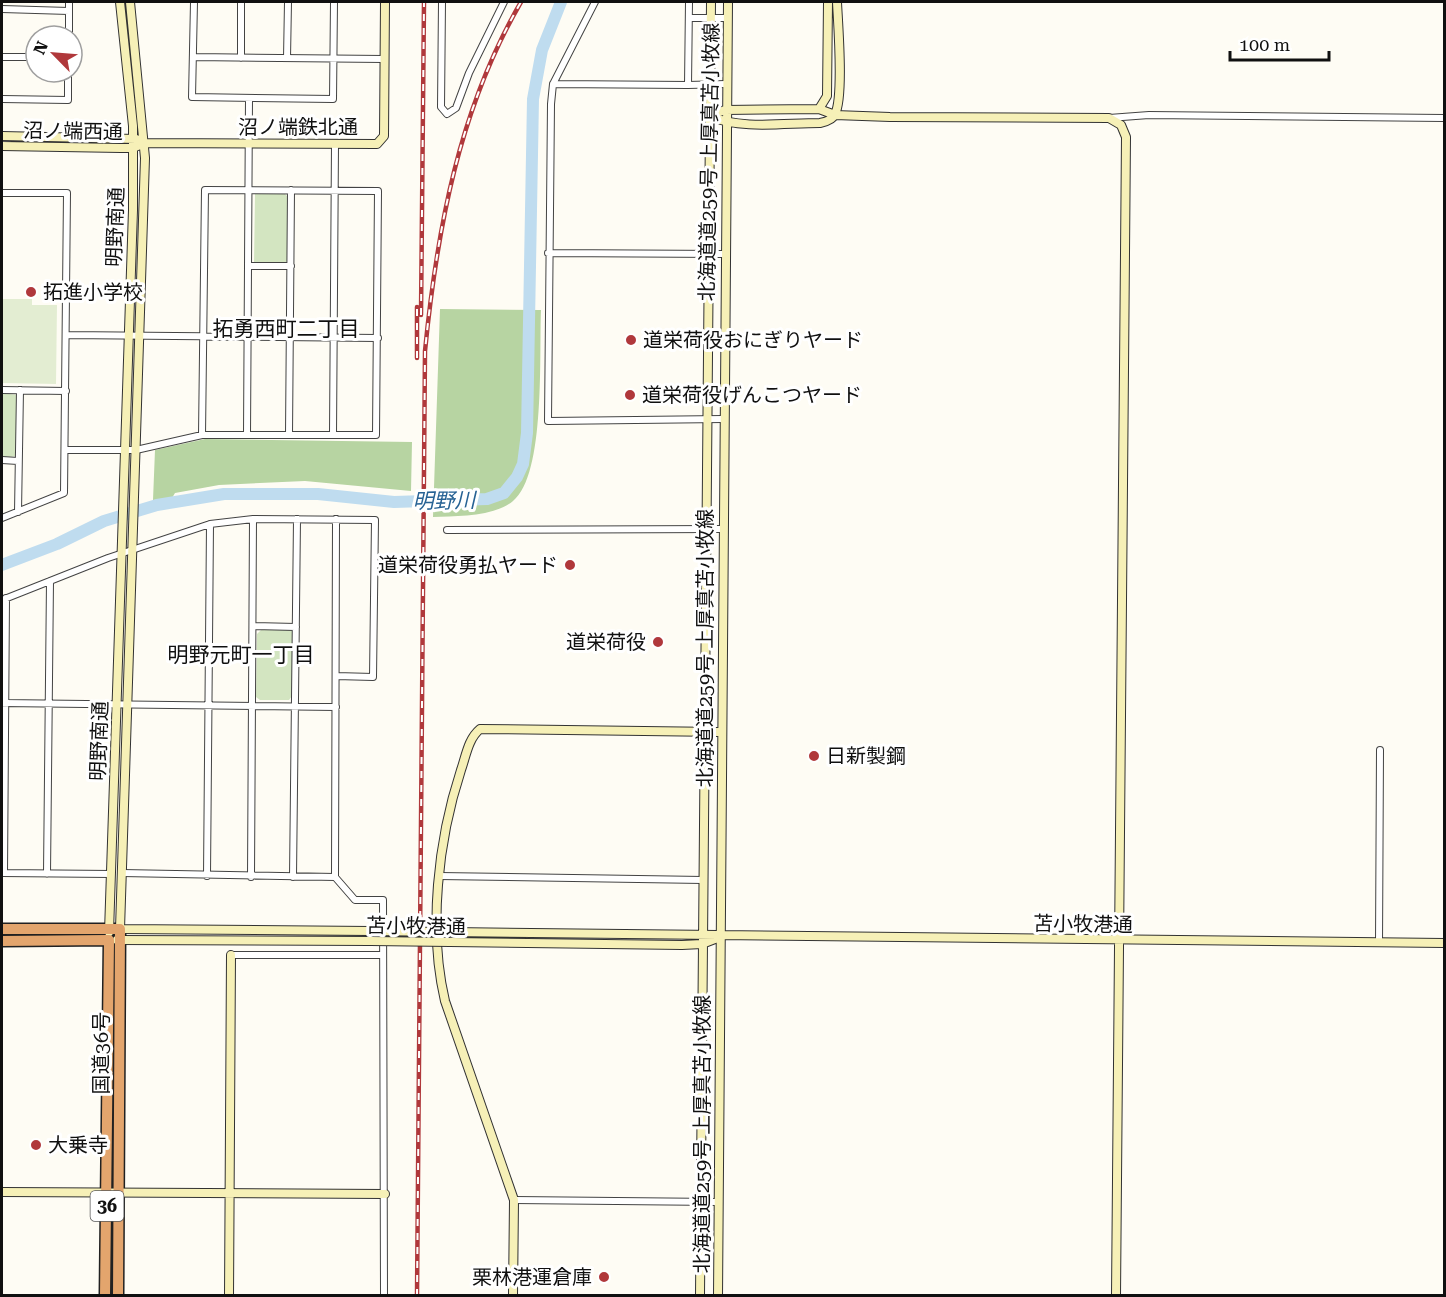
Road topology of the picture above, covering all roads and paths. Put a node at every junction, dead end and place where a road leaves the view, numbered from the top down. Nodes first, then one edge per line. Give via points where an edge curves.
1 (69, 2) edge
2 (120, 2) edge
3 (130, 2) edge
4 (194, 2) edge
5 (241, 2) edge
6 (288, 2) edge
7 (334, 2) edge
8 (385, 2) edge
9 (442, 2) edge
10 (504, 2) edge
11 (595, 2) edge
12 (689, 2) edge
13 (711, 2) edge
14 (728, 2) edge
15 (828, 2) edge
16 (837, 2) edge
17 (2, 9) edge
18 (69, 11) junction
19 (689, 18) junction
20 (710, 18) junction
21 (727, 18) junction
22 (69, 24) edge
23 (2, 57) edge
24 (24, 57) edge
25 (194, 57) junction
26 (240, 58) junction
27 (288, 58) junction
28 (333, 58) junction
29 (384, 59) junction
30 (68, 84) edge
31 (553, 84) junction
32 (709, 84) junction
33 (726, 84) junction
34 (688, 85) junction
35 (249, 98) junction
36 (2, 99) edge
37 (819, 109) junction
38 (726, 110) junction
39 (835, 115) junction
40 (709, 116) junction
41 (1109, 118) junction
42 (1444, 118) edge
43 (726, 123) junction
44 (2, 136) edge
45 (133, 138) junction
46 (144, 143) junction
47 (249, 143) junction
48 (335, 144) junction
49 (2, 146) edge
50 (133, 148) junction
51 (249, 190) junction
52 (291, 190) junction
53 (335, 191) junction
54 (2, 192) edge
55 (548, 253) junction
56 (707, 254) junction
57 (724, 254) junction
58 (249, 266) junction
59 (291, 266) junction
60 (66, 335) junction
61 (128, 336) junction
62 (140, 336) junction
63 (204, 337) junction
64 (248, 337) junction
65 (291, 337) junction
66 (334, 338) junction
67 (378, 338) junction
68 (2, 390) edge
69 (20, 390) junction
70 (66, 391) junction
71 (706, 419) junction
72 (723, 419) junction
73 (202, 435) junction
74 (247, 435) junction
75 (290, 435) junction
76 (333, 435) junction
77 (65, 450) junction
78 (125, 450) junction
79 (136, 450) junction
80 (2, 460) edge
81 (18, 461) junction
82 (18, 512) junction
83 (2, 518) edge
84 (254, 519) junction
85 (297, 519) junction
86 (336, 519) junction
87 (210, 524) junction
88 (706, 529) junction
89 (723, 529) junction
90 (447, 530) dead end
91 (121, 548) junction
92 (132, 550) junction
93 (50, 581) junction
94 (4, 599) edge
95 (253, 626) junction
96 (296, 627) junction
97 (336, 676) junction
98 (4, 703) edge
99 (50, 704) junction
100 (117, 704) junction
101 (127, 704) junction
102 (208, 706) junction
103 (252, 706) junction
104 (296, 707) junction
105 (336, 707) junction
106 (704, 732) junction
107 (721, 732) junction
108 (1380, 750) dead end
109 (3, 782) edge
110 (113, 813) junction
111 (124, 814) junction
112 (3, 873) edge
113 (122, 873) junction
114 (47, 874) junction
115 (111, 874) junction
116 (207, 876) junction
117 (439, 876) junction
118 (251, 877) junction
119 (293, 877) junction
120 (335, 877) junction
121 (703, 880) junction
122 (2, 928) edge
123 (702, 934) junction
124 (115, 935) junction
125 (721, 936) junction
126 (1119, 940) junction
127 (2, 941) edge
128 (1379, 943) junction
129 (1444, 943) edge
130 (702, 944) junction
131 (231, 955) joint
132 (383, 955) junction
133 (2, 1192) edge
134 (107, 1193) junction
135 (118, 1193) junction
136 (230, 1194) junction
137 (385, 1194) junction
138 (514, 1200) junction
139 (701, 1202) junction
140 (718, 1202) junction
141 (105, 1296) edge
142 (118, 1296) edge
143 (229, 1296) edge
144 (384, 1296) edge
145 (513, 1296) edge
146 (700, 1296) edge
147 (718, 1296) edge
148 (1116, 1296) edge

1 - 18 street
2 - 45 street, 明野南通
3 - 46 street, 明野南通
4 - 25 street
5 - 26 street
6 - 27 street
7 - 28 street
8 - 29 street, 沼ノ端鉄北通
9 - 10 street via 441,106 447,114 456,108
11 - 31 street
12 - 19 street
13 - 20 street, 北海道道259号 上厚真苫小牧線
14 - 21 street, 北海道道259号 上厚真苫小牧線
15 - 37 street via 827,96
16 - 39 street
17 - 18 street
18 - 22 street
19 - 20 street
19 - 34 street
20 - 21 street
20 - 32 street, 北海道道259号 上厚真苫小牧線
21 - 33 street, 北海道道259号 上厚真苫小牧線
23 - 24 street
25 - 26 street
25 - 35 street via 192,97
26 - 27 street
27 - 28 street
28 - 29 street
28 - 35 street via 333,99
29 - 48 street, 沼ノ端鉄北通 via 382,142
30 - 36 street via 68,100
31 - 34 street
31 - 55 street
32 - 33 street
32 - 34 street
32 - 40 street, 北海道道259号 上厚真苫小牧線
33 - 38 street, 北海道道259号 上厚真苫小牧線
35 - 47 street
37 - 38 street
37 - 39 street
38 - 40 street
38 - 43 street, 北海道道259号 上厚真苫小牧線
39 - 41 street
39 - 43 street via 820,123
40 - 43 street
40 - 56 street, 北海道道259号 上厚真苫小牧線
41 - 42 street
41 - 126 street via 1120,125 1126,136
43 - 57 street, 北海道道259号 上厚真苫小牧線
44 - 45 street, 沼ノ端西通
45 - 46 street, 沼ノ端西通
45 - 50 street, 明野南通
46 - 47 street, 沼ノ端鉄北通
46 - 50 street, 沼ノ端西通
46 - 62 street, 明野南通
47 - 48 street, 沼ノ端鉄北通
47 - 51 street
48 - 53 street
49 - 50 street, 沼ノ端西通
50 - 61 street, 明野南通
51 - 52 street
51 - 58 street
51 - 63 street via 205,189
52 - 53 street
52 - 59 street
53 - 66 street
53 - 67 street via 378,191
54 - 60 street via 67,193
55 - 56 street
55 - 71 street via 548,421
56 - 57 street
56 - 71 street, 北海道道259号 上厚真苫小牧線
57 - 72 street, 北海道道259号 上厚真苫小牧線
58 - 59 street
58 - 64 street
59 - 65 street
60 - 61 street
60 - 70 street
61 - 62 street
61 - 78 street, 明野南通
62 - 63 street
62 - 79 street, 明野南通
63 - 64 street
63 - 73 street
64 - 65 street
64 - 74 street
65 - 66 street
65 - 75 street
66 - 67 street
66 - 76 street
67 - 76 street via 376,435
68 - 69 street
69 - 70 street
69 - 81 street
70 - 77 street
71 - 72 street
71 - 88 street, 北海道道259号 上厚真苫小牧線
72 - 89 street, 北海道道259号 上厚真苫小牧線
73 - 74 street
73 - 79 street
74 - 75 street
75 - 76 street
77 - 78 street
77 - 82 street via 64,494
78 - 79 street
78 - 91 street, 明野南通
79 - 92 street, 明野南通
80 - 81 street
81 - 82 street
82 - 83 street
84 - 85 street
84 - 87 street
84 - 95 street
85 - 86 street
85 - 96 street
86 - 97 street
86 - 97 street via 375,520 373,677
87 - 92 street
87 - 102 street
88 - 89 street
88 - 90 street
88 - 106 street, 北海道道259号 上厚真苫小牧線
89 - 107 street, 北海道道259号 上厚真苫小牧線
91 - 92 street
91 - 93 street
91 - 100 street, 明野南通
92 - 101 street, 明野南通
93 - 94 street
93 - 99 street
94 - 98 street
95 - 96 street
95 - 103 street
96 - 104 street
97 - 105 street
98 - 99 street
98 - 109 street
99 - 100 street
99 - 114 street
100 - 101 street
100 - 110 street, 明野南通
101 - 102 street
101 - 111 street, 明野南通
102 - 103 street
102 - 116 street
103 - 104 street
103 - 118 street
104 - 105 street
104 - 119 street
105 - 120 street
106 - 107 street
106 - 117 street via 480,729 470,741 452,797
106 - 121 street, 北海道道259号 上厚真苫小牧線
107 - 125 street, 北海道道259号 上厚真苫小牧線
108 - 128 street
109 - 112 street
110 - 111 street
110 - 115 street, 明野南通
111 - 113 street, 明野南通
112 - 114 street
113 - 116 street
113 - 124 street, 明野南通
114 - 115 street
115 - 124 street, 明野南通
116 - 118 street
117 - 121 street
117 - 138 street via 438,960 443,993
118 - 119 street
119 - 120 street
120 - 132 street via 355,900 383,900
121 - 123 street, 北海道道259号 上厚真苫小牧線
122 - 124 highway
123 - 124 street, 苫小牧港通, bridge via 370,931
123 - 125 street, 苫小牧港通
123 - 130 street, 北海道道259号 上厚真苫小牧線
124 - 127 highway
124 - 130 street, 苫小牧港通, bridge
124 - 134 highway, 国道36号 / 36
124 - 135 highway, 国道36号 / 36
125 - 126 street, 苫小牧港通
125 - 130 street, 苫小牧港通
125 - 140 street, 北海道道259号 上厚真苫小牧線
126 - 128 street, 苫小牧港通
126 - 148 street
128 - 129 street, 苫小牧港通
130 - 139 street, 北海道道259号 上厚真苫小牧線
131 - 132 street
131 - 136 street
132 - 137 street
133 - 134 street
134 - 135 street
134 - 141 highway, 国道36号 / 36
135 - 136 street
135 - 142 highway, 国道36号 / 36
136 - 137 street
136 - 143 street
137 - 144 street
138 - 139 street
138 - 145 street
139 - 140 street
139 - 146 street, 北海道道259号 上厚真苫小牧線
140 - 147 street, 北海道道259号 上厚真苫小牧線

